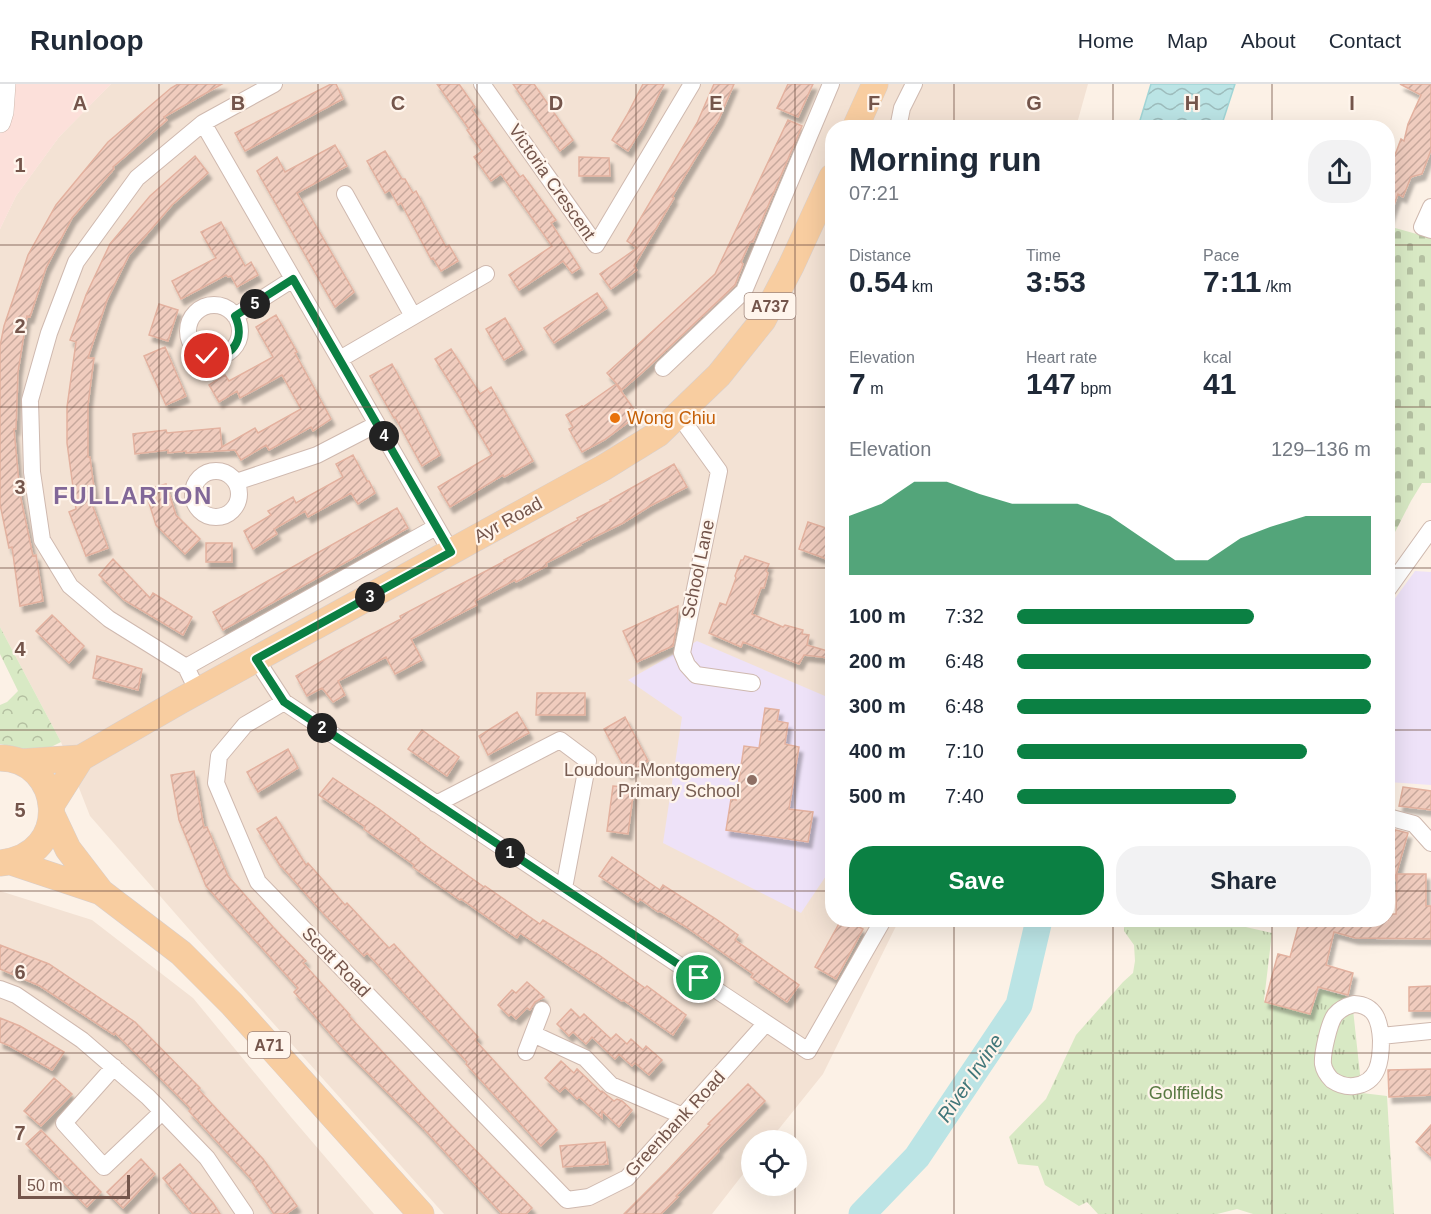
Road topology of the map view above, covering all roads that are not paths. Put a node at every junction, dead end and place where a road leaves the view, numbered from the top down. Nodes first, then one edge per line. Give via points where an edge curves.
1 (5, 84) edge
2 (274, 84) edge
3 (482, 84) edge
4 (692, 84) edge
5 (831, 84) edge
6 (875, 84) edge
7 (914, 84) edge
8 (859, 120) edge
9 (900, 120) edge
10 (0, 122) edge
11 (203, 123) junction
12 (345, 194) dead end
13 (825, 195) edge
14 (1431, 207) edge
15 (1431, 230) edge
16 (486, 274) dead end
17 (293, 279) junction
18 (235, 316) dead end
19 (413, 316) junction
20 (339, 359) junction
21 (663, 368) dead end
22 (678, 414) junction
23 (377, 424) junction
24 (236, 482) dead end
25 (436, 527) junction
26 (1431, 529) edge
27 (451, 552) junction
28 (1395, 578) edge
29 (256, 659) junction
30 (186, 667) junction
31 (752, 683) dead end
32 (198, 692) junction
33 (284, 702) junction
34 (81, 758) junction
35 (10, 760) edge
36 (436, 804) junction
37 (52, 809) junction
38 (1395, 819) edge
39 (1431, 843) edge
40 (5, 863) edge
41 (564, 888) junction
42 (101, 892) junction
43 (879, 927) edge
44 (0, 989) edge
45 (542, 1010) dead end
46 (766, 1023) junction
47 (1431, 1031) edge
48 (533, 1034) junction
49 (1380, 1036) junction
50 (526, 1052) dead end
51 (114, 1067) junction
52 (162, 1112) junction
53 (682, 1116) junction
54 (567, 1200) joint
55 (245, 1214) edge
56 (421, 1214) edge

1 - 10 street
2 - 11 street
3 - 4 street, Victoria Crescent via 596,245
5 - 21 street via 744,291
6 - 8 main road
7 - 9 street
11 - 17 street
11 - 30 street via 137,178 76,262 49,333 30,400 32,472 42,540 70,586 109,619
12 - 19 street
13 - 22 main road, A737 via 763,320 719,375
14 - 15 street via 1422,227
16 - 19 street
17 - 18 street
17 - 20 street
19 - 20 street
20 - 23 street
22 - 27 main road, Ayr Road / A737 via 658,434 603,468
22 - 31 street, School Lane via 719,471 682,653 696,675
23 - 24 street via 317,454
23 - 25 street
25 - 27 street
25 - 30 street
26 - 28 street
27 - 29 main road, Ayr Road / A737
29 - 32 main road, Ayr Road / A737
29 - 33 street
30 - 32 street
32 - 34 main road, Ayr Road / A737
33 - 36 street
33 - 54 street, Scott Road via 245,725 219,756 216,783 258,882
34 - 35 main road, A737
34 - 37 main road, A737
35 - 37 main road via 35,772 46,786
36 - 41 street
36 - 41 street via 560,740 588,761
37 - 40 main road via 48,831 39,846 26,856
37 - 42 main road, A71 via 68,849
38 - 39 street via 1414,824
40 - 42 main road, A71
41 - 46 street
42 - 56 main road, A71 via 181,953 232,1004
43 - 46 street via 808,1051
44 - 51 street via 16,995 82,1040
45 - 48 street
46 - 53 street, Greenbank Road
47 - 49 street
48 - 50 street
48 - 53 street via 585,1058 611,1085
49 - 49 street via 1380,1062 1366,1082 1348,1086 1327,1074 1323,1064 1325,1050 1332,1020 1339,1011 1354,1004 1367,1007 1376,1016
51 - 52 street
51 - 52 street via 64,1123 104,1167
52 - 55 street via 207,1158
53 - 54 street, Greenbank Road via 627,1178 589,1197

